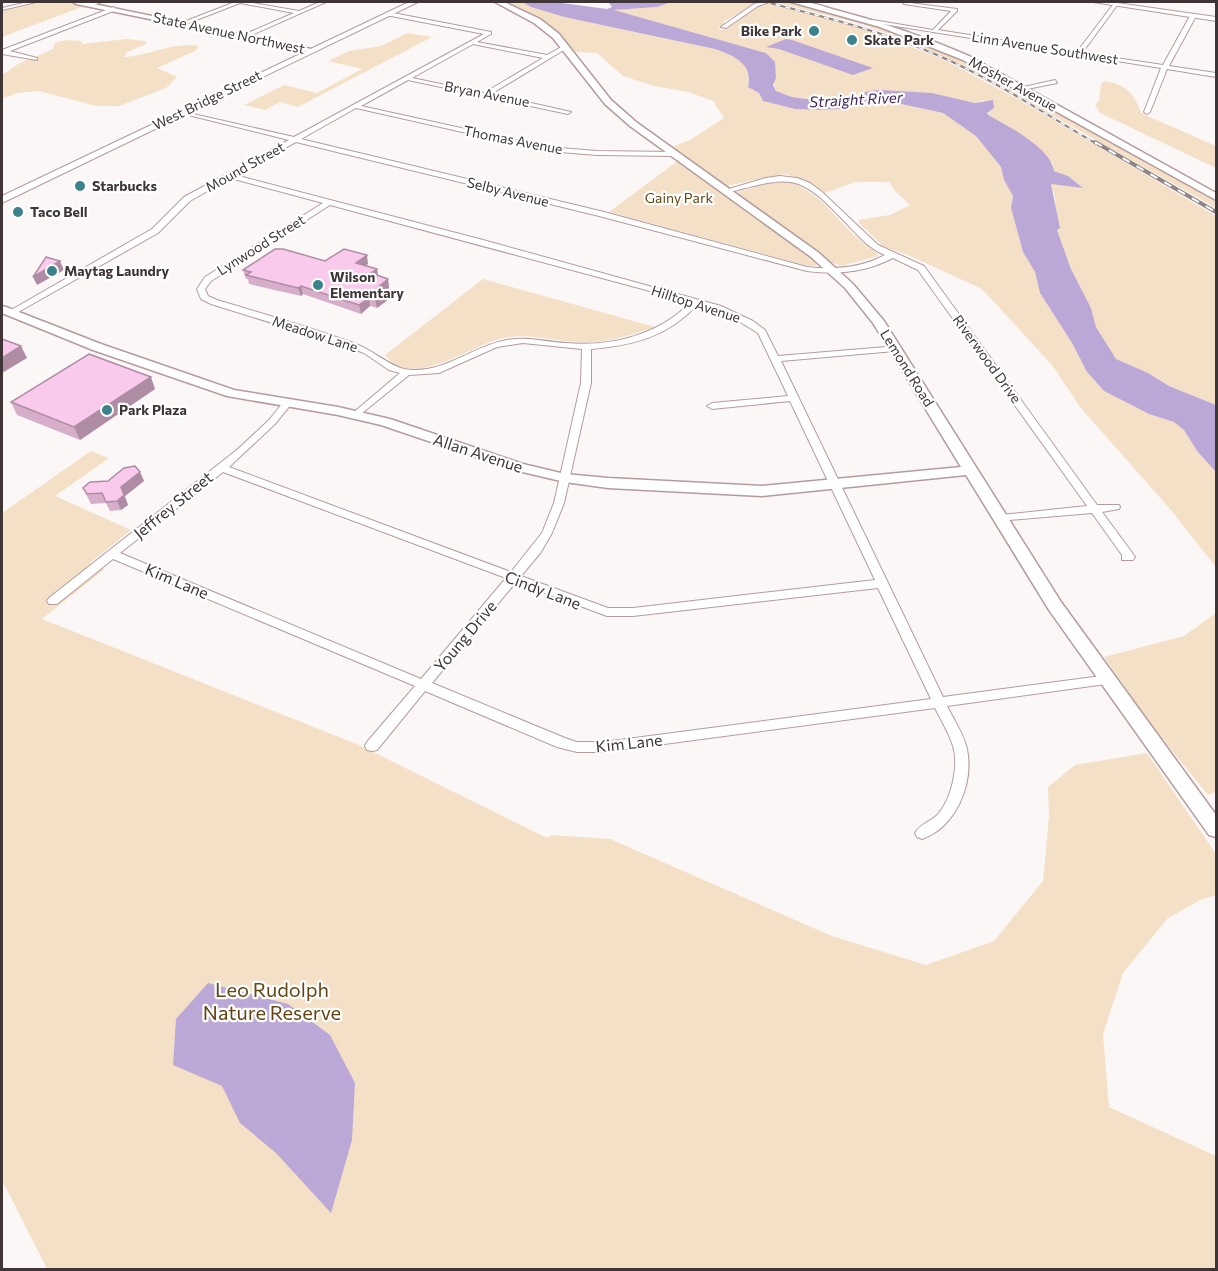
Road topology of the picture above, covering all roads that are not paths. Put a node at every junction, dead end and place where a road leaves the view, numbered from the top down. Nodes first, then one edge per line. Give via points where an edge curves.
1 (33, 2) edge
2 (76, 2) edge
3 (239, 2) edge
4 (324, 2) edge
5 (414, 2) edge
6 (499, 2) edge
7 (766, 2) edge
8 (795, 2) edge
9 (904, 2) edge
10 (1097, 2) edge
11 (95, 3) edge
12 (1115, 4) junction
13 (2, 9) edge
14 (114, 9) junction
15 (298, 12) junction
16 (388, 14) junction
17 (1193, 16) junction
18 (1216, 19) edge
19 (873, 22) junction
20 (184, 23) junction
21 (724, 27) dead end
22 (934, 30) junction
23 (245, 36) junction
24 (470, 42) junction
25 (565, 47) junction
26 (312, 50) junction
27 (2, 51) edge
28 (1079, 53) junction
29 (547, 57) junction
30 (35, 59) dead end
31 (1165, 67) junction
32 (1216, 75) edge
33 (406, 78) junction
34 (1055, 82) dead end
35 (1022, 88) junction
36 (486, 94) junction
37 (354, 106) junction
38 (182, 112) junction
39 (568, 112) dead end
40 (1147, 112) dead end
41 (294, 140) junction
42 (674, 154) junction
43 (229, 176) junction
44 (726, 191) junction
45 (1216, 197) edge
46 (2, 200) edge
47 (329, 202) junction
48 (892, 255) junction
49 (834, 271) junction
50 (202, 293) joint
51 (696, 302) junction
52 (6, 311) edge
53 (587, 347) junction
54 (895, 348) junction
55 (777, 359) junction
56 (407, 372) junction
57 (795, 398) junction
58 (287, 403) junction
59 (712, 406) dead end
60 (356, 415) junction
61 (220, 467) junction
62 (971, 470) junction
63 (565, 478) junction
64 (836, 485) junction
65 (1115, 507) dead end
66 (1095, 509) junction
67 (1001, 519) junction
68 (112, 554) junction
69 (1126, 557) dead end
70 (513, 578) junction
71 (883, 583) junction
72 (53, 601) dead end
73 (1109, 680) junction
74 (423, 685) junction
75 (940, 702) junction
76 (372, 746) dead end
77 (1216, 829) edge
78 (922, 833) dead end

1 - 13 street
2 - 11 street, State Avenue Northwest
3 - 15 street
3 - 20 street
4 - 15 street
5 - 16 main road, West Bridge Street
6 - 25 street, Lemond Road via 537,21
7 - 21 street
8 - 19 street, Mosher Avenue
9 - 22 street via 955,10
10 - 12 main road
11 - 14 street, State Avenue Northwest
12 - 17 main road
12 - 28 street
14 - 20 street, State Avenue Northwest
14 - 27 street
15 - 23 street
16 - 24 street, Mound Street via 489,33
16 - 26 main road, West Bridge Street
17 - 18 main road
17 - 31 street
19 - 22 street, Linn Avenue Southwest
19 - 35 street, Mosher Avenue via 949,50
20 - 23 street, State Avenue Northwest
22 - 28 street, Linn Avenue Southwest
23 - 26 street, State Avenue Northwest
24 - 29 street
24 - 33 street, Mound Street
25 - 29 street
25 - 42 street, Lemond Road via 608,102
26 - 38 main road, West Bridge Street
27 - 30 street
28 - 31 street, Linn Avenue Southwest
29 - 36 street
31 - 32 street, Linn Avenue Southwest
31 - 40 street
33 - 36 street, Bryan Avenue
33 - 37 street, Mound Street
34 - 35 street
35 - 45 street, Mosher Avenue
36 - 39 street, Bryan Avenue
37 - 41 street, Mound Street
37 - 42 street, Thomas Avenue via 547,149
38 - 41 street, Selby Avenue
38 - 46 main road, West Bridge Street
41 - 43 street, Mound Street
41 - 49 street, Selby Avenue via 601,214 807,269
42 - 44 street, Lemond Road
43 - 47 street, Hilltop Avenue
43 - 52 street, Mound Street via 180,204 155,231
44 - 48 street, Riverwood Drive via 777,178 798,180 829,201 873,246
44 - 49 street, Lemond Road
47 - 50 street, Lynwood Street via 208,279
47 - 51 street, Hilltop Avenue
48 - 49 street via 872,264
48 - 66 street, Riverwood Drive via 921,268
49 - 54 street, Lemond Road via 864,303
50 - 56 street, Meadow Lane via 214,302 362,349 389,368
51 - 53 street, Meadow Lane via 660,330
51 - 55 street, Hilltop Avenue via 755,325
52 - 58 street, Allan Avenue via 232,393
53 - 56 street, Meadow Lane via 528,340 507,342 483,349 449,367
53 - 63 street, Young Drive via 586,382
54 - 55 street
54 - 62 street, Lemond Road
55 - 57 street, Hilltop Avenue
56 - 60 street
57 - 59 street
57 - 64 street, Hilltop Avenue
58 - 60 street, Allan Avenue
58 - 61 street, Jeffrey Street via 258,436
60 - 63 street, Allan Avenue
61 - 68 street, Jeffrey Street
61 - 70 street, Cindy Lane
62 - 64 street, Allan Avenue
62 - 67 street, Lemond Road
63 - 64 street, Allan Avenue via 735,491
63 - 70 street, Young Drive via 547,533
64 - 71 street, Hilltop Avenue
65 - 66 street
66 - 67 street
66 - 69 street, Riverwood Drive
67 - 73 street, Lemond Road via 1055,606
68 - 72 street, Jeffrey Street
68 - 74 street, Kim Lane
70 - 71 street, Cindy Lane via 596,609 622,613
70 - 74 street, Young Drive
71 - 75 street, Hilltop Avenue
73 - 75 street, Kim Lane
73 - 77 street, Lemond Road
74 - 75 street, Kim Lane via 562,743 593,748
74 - 76 street, Young Drive
75 - 78 street, Hilltop Avenue via 960,746 962,772 949,809 939,823

